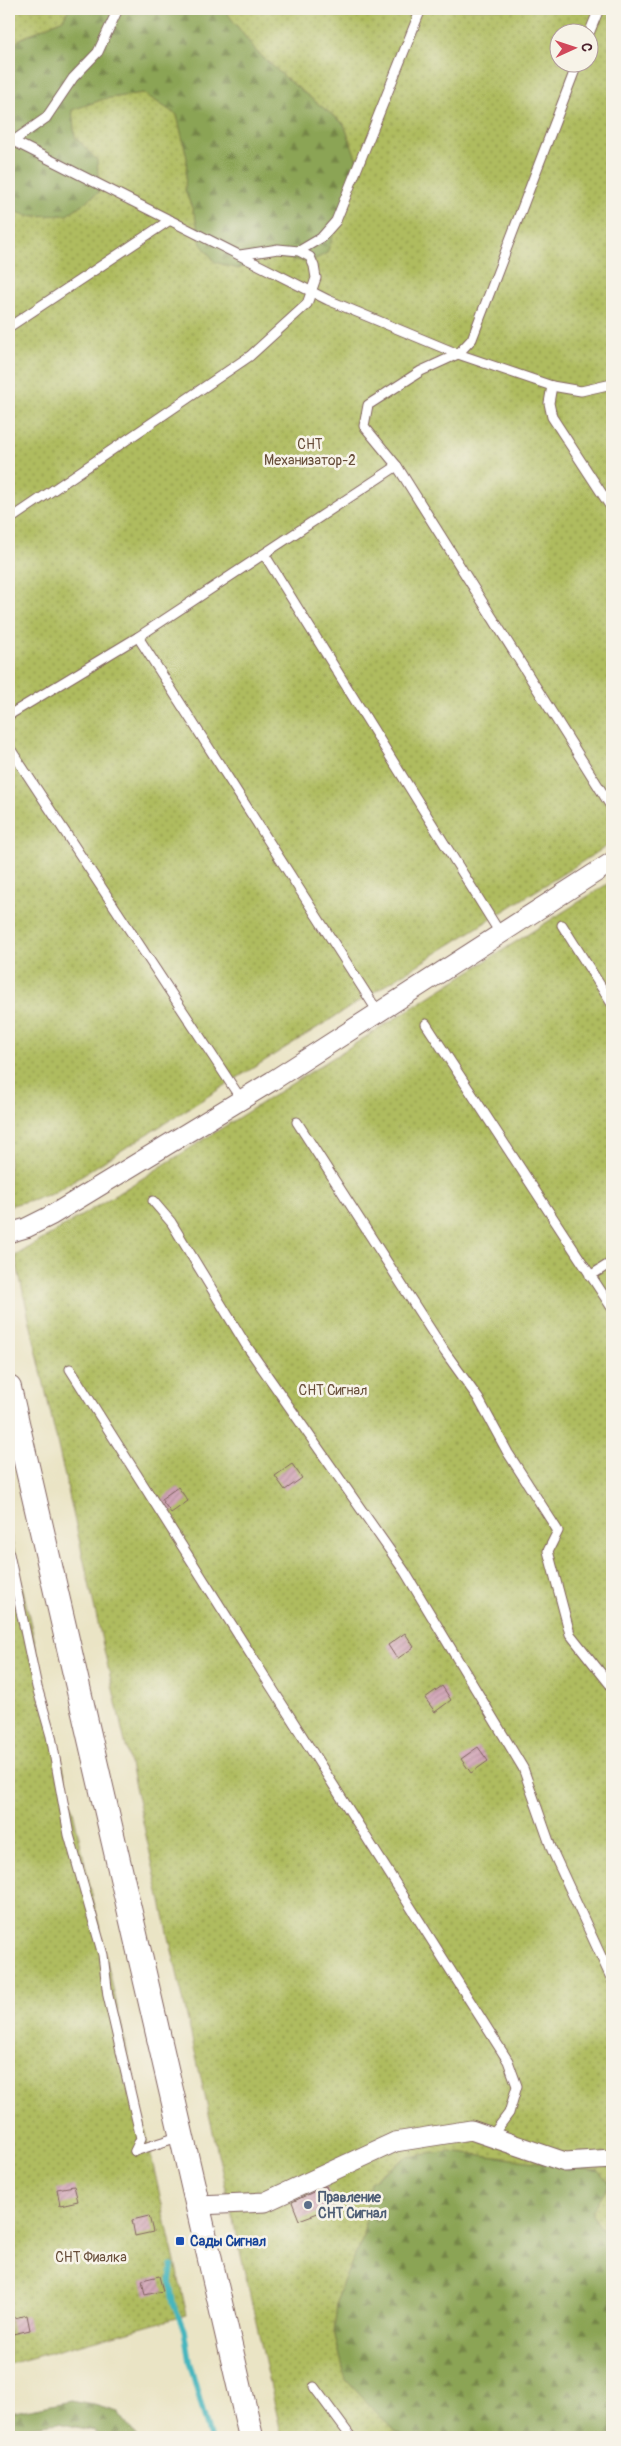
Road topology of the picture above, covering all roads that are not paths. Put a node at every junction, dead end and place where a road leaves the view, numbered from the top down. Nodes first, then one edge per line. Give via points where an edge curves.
1 (118, 9) edge
2 (421, 9) edge
3 (599, 9) edge
4 (594, 22) edge
5 (574, 72) edge
6 (10, 140) edge
7 (170, 220) junction
8 (299, 251) junction
9 (240, 255) junction
10 (312, 292) junction
11 (9, 327) edge
12 (458, 354) junction
13 (612, 384) edge
14 (552, 386) junction
15 (397, 466) junction
16 (612, 509) edge
17 (9, 520) edge
18 (264, 554) junction
19 (138, 637) junction
20 (9, 715) edge
21 (9, 747) edge
22 (612, 808) edge
23 (612, 862) edge
24 (562, 925) dead end
25 (500, 933) junction
26 (612, 1004) edge
27 (378, 1012) junction
28 (426, 1024) dead end
29 (241, 1099) junction
30 (297, 1122) dead end
31 (153, 1201) dead end
32 (9, 1233) edge
33 (612, 1262) edge
34 (590, 1276) junction
35 (612, 1308) edge
36 (70, 1369) dead end
37 (9, 1388) edge
38 (9, 1554) edge
39 (612, 1687) edge
40 (612, 1980) edge
41 (183, 2136) junction
42 (491, 2137) junction
43 (612, 2159) edge
44 (199, 2205) junction
45 (314, 2387) dead end
46 (251, 2437) edge
47 (352, 2437) edge

1 - 6 lane via 98,52 74,78 46,118
2 - 8 lane via 336,221 321,238
3 - 4 lane
5 - 12 lane via 472,339
6 - 7 lane
7 - 9 lane
7 - 11 lane
8 - 9 lane via 278,249
8 - 10 lane via 310,257 314,266 316,278
9 - 10 lane
10 - 12 lane
10 - 17 lane via 306,304 250,356
12 - 14 lane
12 - 15 lane via 421,371 368,405 364,426
13 - 14 lane via 581,391
14 - 16 lane via 549,403 552,417
15 - 18 lane
15 - 22 lane
18 - 19 lane
18 - 25 lane
19 - 20 lane
19 - 27 lane
21 - 29 lane
23 - 25 street
24 - 26 lane
25 - 27 street
27 - 29 street
28 - 34 lane
29 - 32 street via 52,1216
30 - 39 lane via 478,1398 508,1453 558,1531 548,1551 570,1634
31 - 40 lane via 171,1222 246,1346 405,1572 523,1768 552,1850
33 - 34 lane
34 - 35 lane
36 - 42 lane via 508,2061 517,2086 509,2113
37 - 41 street
38 - 41 lane via 51,1736 69,1835 103,1955 108,1996 141,2138 136,2151
41 - 44 street
42 - 43 street via 565,2162
42 - 44 street via 471,2130 395,2142 265,2202
44 - 46 street
45 - 47 lane

